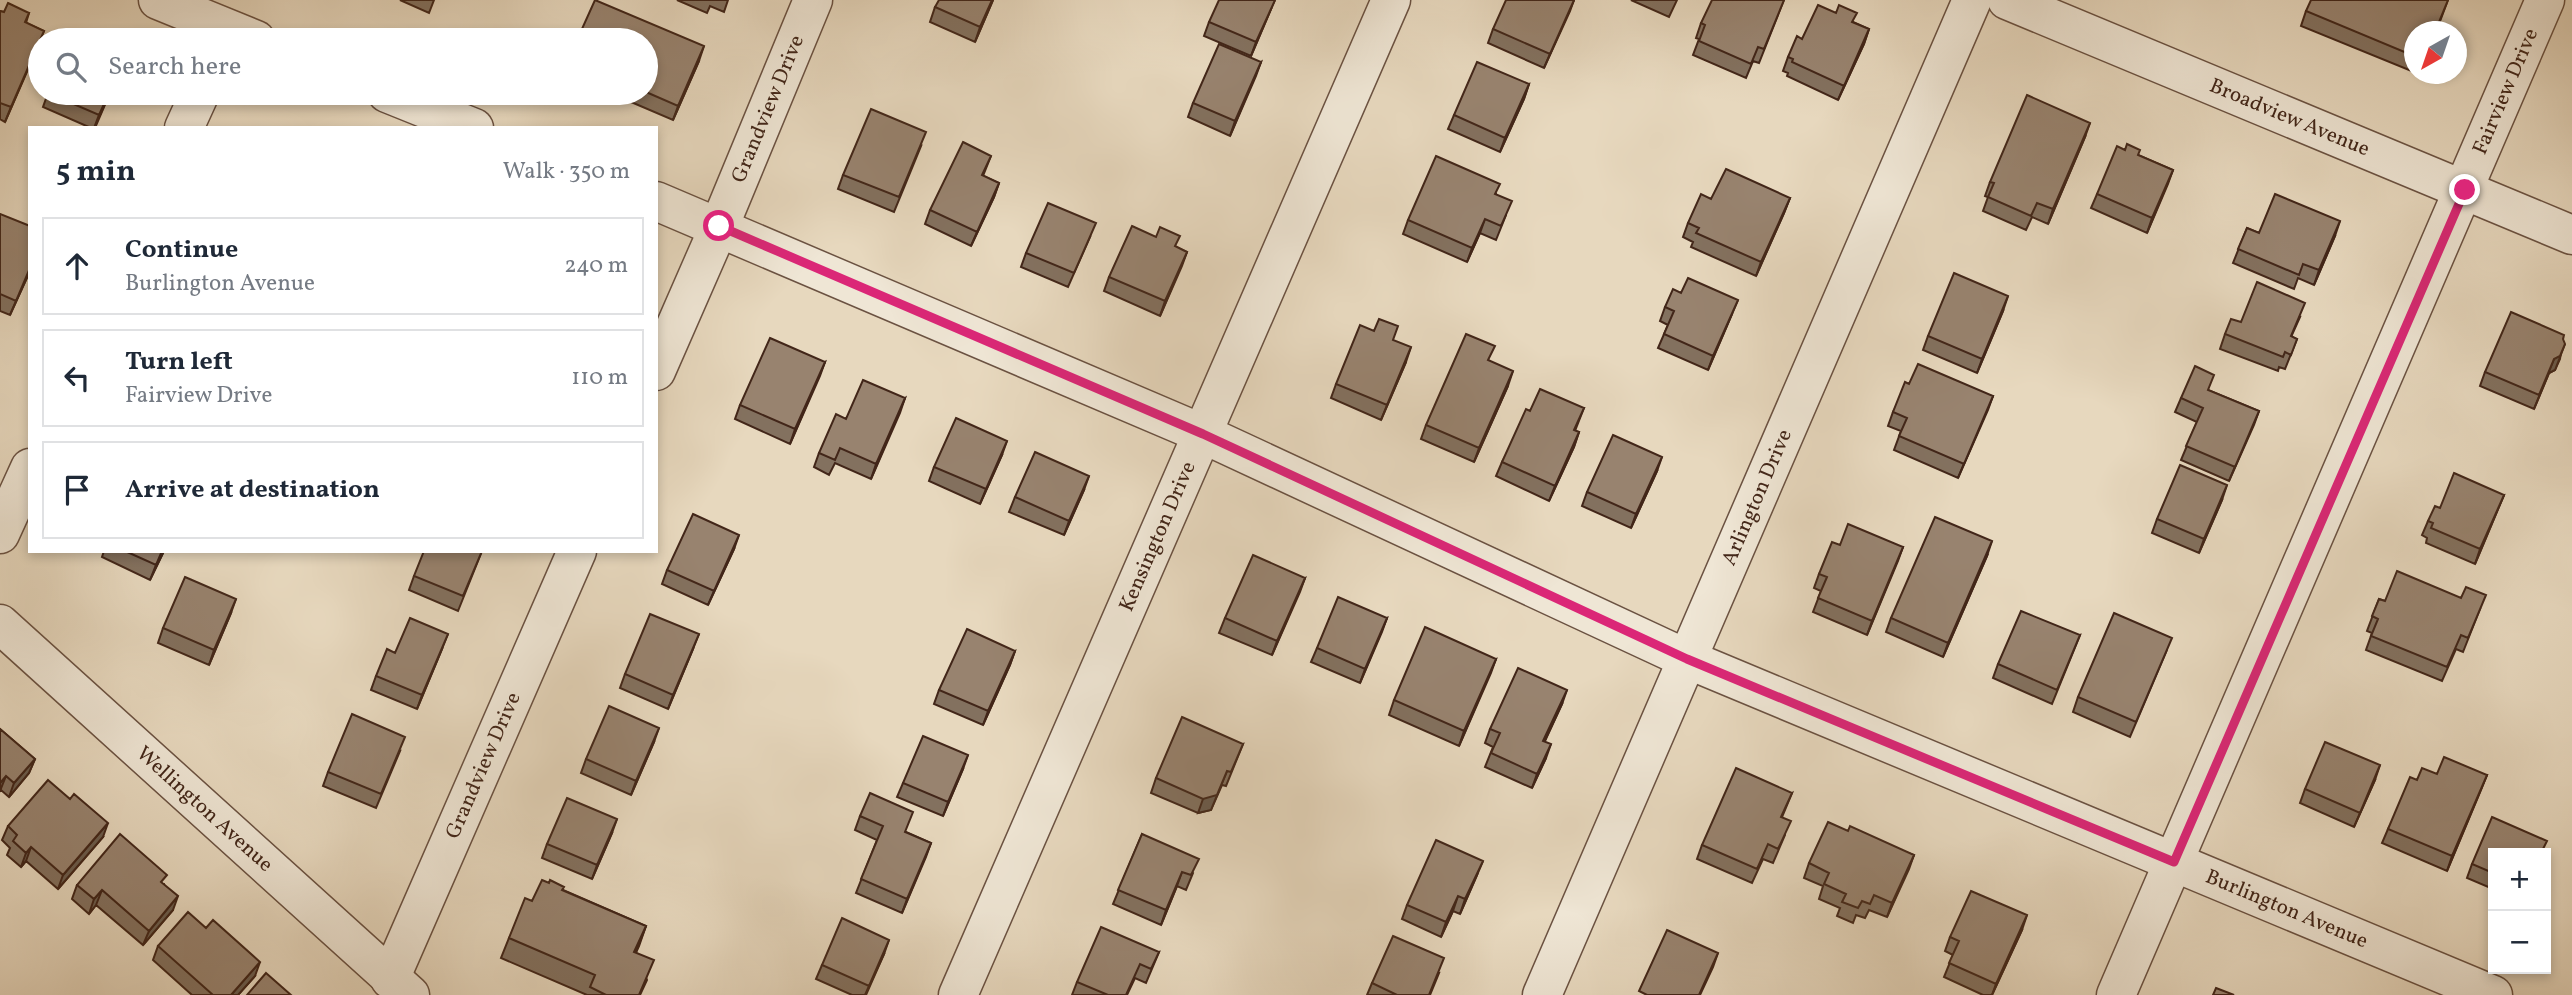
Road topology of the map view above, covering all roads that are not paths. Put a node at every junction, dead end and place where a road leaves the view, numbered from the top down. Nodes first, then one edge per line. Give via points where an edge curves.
1 (158, 0) edge
2 (813, 0) edge
3 (1391, 0) edge
4 (1972, 0) edge
5 (2007, 0) edge
6 (2545, 0) edge
7 (237, 27) edge
8 (195, 105) edge
9 (417, 105) edge
10 (185, 126) edge
11 (469, 126) edge
12 (2465, 190) junction
13 (658, 202) edge
14 (719, 226) junction
15 (2572, 235) edge
16 (658, 365) edge
17 (1203, 434) junction
18 (28, 472) edge
19 (0, 534) edge
20 (576, 553) edge
21 (0, 624) edge
22 (1687, 659) junction
23 (2174, 862) junction
24 (400, 987) edge
25 (958, 995) edge
26 (1542, 995) edge
27 (2116, 995) edge
28 (2493, 995) edge

1 - 7 street
2 - 14 street, Grandview Drive
3 - 17 street, Kensington Drive
4 - 22 street, Arlington Drive
5 - 12 street, Broadview Avenue
6 - 12 street, Fairview Drive
8 - 10 street
9 - 11 street
12 - 15 street, Broadview Avenue
12 - 23 street, Fairview Drive
13 - 14 street, Burlington Avenue
14 - 16 street, Grandview Drive
14 - 17 street, Burlington Avenue
17 - 22 street, Burlington Avenue
17 - 25 street, Kensington Drive
18 - 19 street
20 - 24 street, Grandview Drive
21 - 24 street, Wellington Avenue
22 - 23 street, Burlington Avenue
22 - 26 street, Arlington Drive
23 - 27 street, Fairview Drive
23 - 28 street, Burlington Avenue

